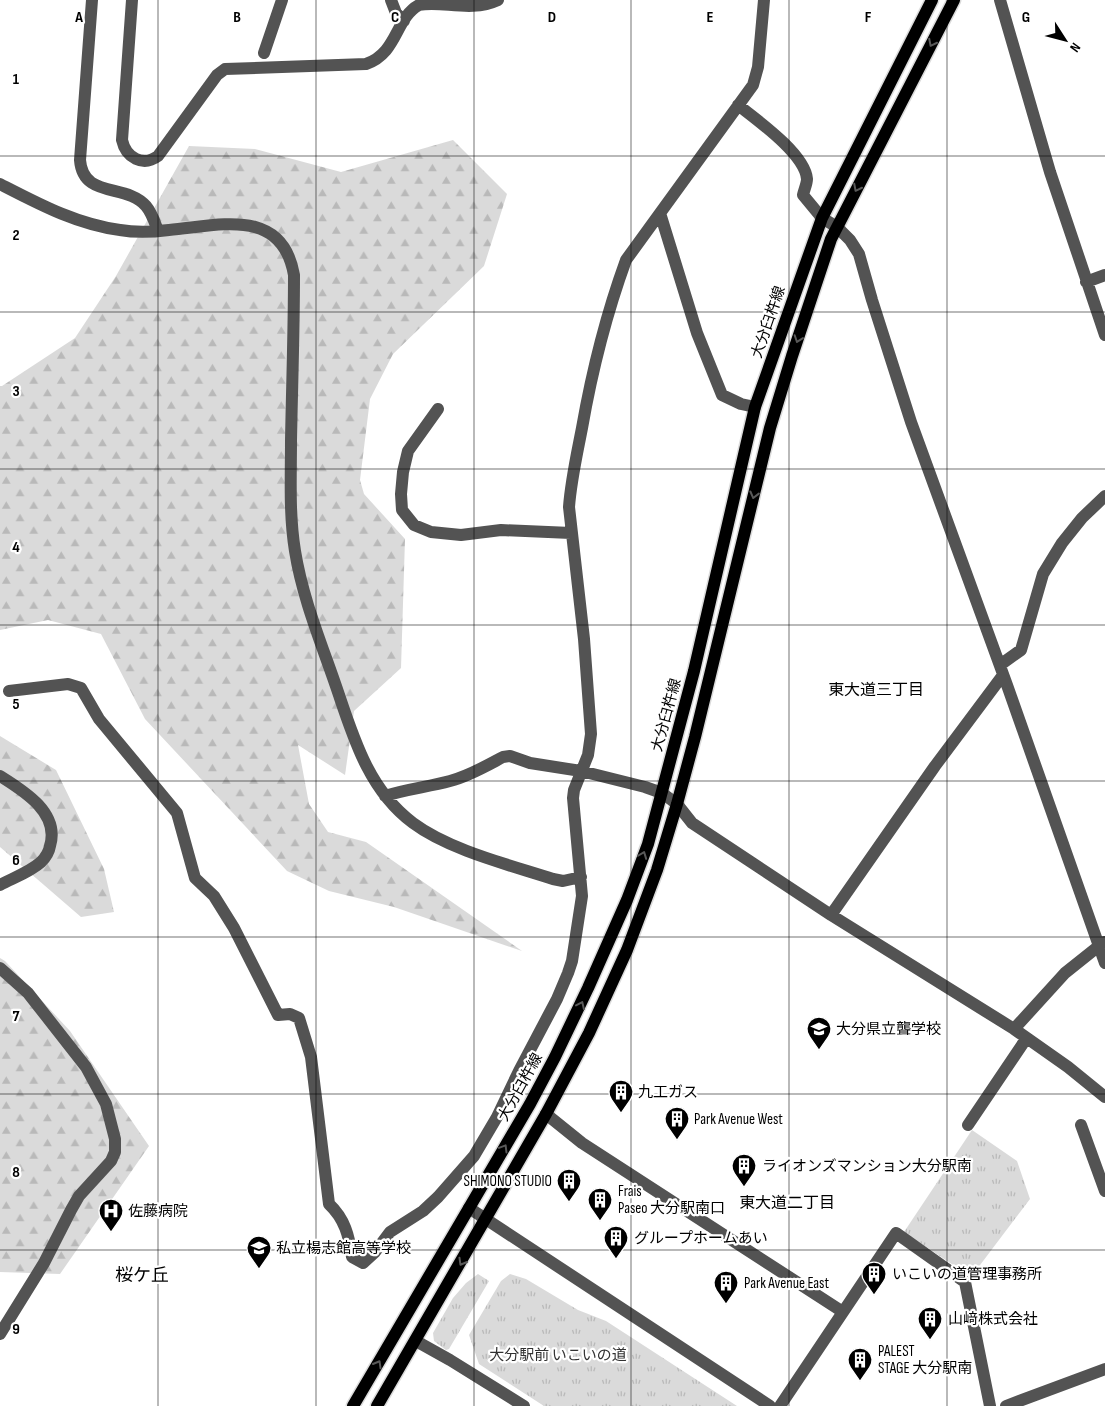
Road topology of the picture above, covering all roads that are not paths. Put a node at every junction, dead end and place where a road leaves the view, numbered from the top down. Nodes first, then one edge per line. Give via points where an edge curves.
1 (92, 0) edge
2 (132, 0) edge
3 (282, 0) edge
4 (391, 0) edge
5 (498, 0) edge
6 (764, 0) edge
7 (932, 0) edge
8 (954, 0) edge
9 (1000, 0) edge
10 (404, 21) junction
11 (264, 53) dead end
12 (738, 105) junction
13 (0, 184) edge
14 (660, 213) junction
15 (822, 218) junction
16 (837, 227) junction
17 (158, 231) junction
18 (1105, 275) edge
19 (1086, 282) junction
20 (1105, 335) edge
21 (755, 407) junction
22 (438, 409) dead end
23 (1105, 496) edge
24 (571, 534) junction
25 (1002, 670) junction
26 (10, 691) dead end
27 (581, 770) junction
28 (0, 776) edge
29 (662, 793) junction
30 (385, 796) junction
31 (677, 804) junction
32 (581, 877) junction
33 (0, 885) edge
34 (830, 915) junction
35 (1102, 944) edge
36 (1105, 963) edge
37 (0, 968) edge
38 (1014, 1029) junction
39 (1026, 1038) junction
40 (1105, 1097) edge
41 (546, 1114) junction
42 (968, 1125) dead end
43 (1081, 1125) dead end
44 (1105, 1191) edge
45 (469, 1208) junction
46 (486, 1220) junction
47 (843, 1312) junction
48 (0, 1334) edge
49 (416, 1341) junction
50 (1105, 1370) edge
51 (353, 1406) edge
52 (378, 1406) edge
53 (523, 1406) edge
54 (770, 1406) edge
55 (780, 1406) edge
56 (990, 1406) edge
57 (1006, 1406) edge

1 - 17 street via 81,173 94,184 142,202 150,210
2 - 10 street via 122,140 128,154 140,161 158,156 217,75 225,69 366,64 386,51
3 - 11 street
4 - 10 street via 396,13
5 - 10 street via 479,5 426,2 415,6
6 - 12 street via 758,67 753,84
7 - 15 main road, 大分臼杵線
8 -> 16 main road
9 - 19 street
12 - 14 street
12 - 15 street via 772,132 800,162 807,180 803,195
13 - 17 street via 80,222 121,230
14 - 21 street via 697,333 722,395
14 - 24 street via 626,260 592,371 571,486
15 - 16 street
15 - 21 main road, 大分臼杵線
16 - 25 street via 859,254 911,422
16 -> 31 main road via 770,428
17 - 30 street via 212,224 248,224 276,238 289,256 294,275 290,484 295,550 308,607 354,740
18 - 19 street
19 - 20 street
21 - 29 main road, 大分臼杵線 via 694,671
22 - 24 street via 408,451 403,472 402,510 414,525 431,532 461,535 501,530
23 - 25 street via 1062,543 1043,574 1021,650
24 - 27 street via 584,639 590,734 588,755
25 - 34 street
25 - 35 street
26 - 32 street via 68,684 82,688 99,719 177,814 195,878 214,896 234,928 278,1015 290,1014 299,1018 311,1057 329,1204 338,1212 348,1233 352,1257 364,1263 390,1232 438,1197 485,1139 568,972 581,907
27 - 29 street
27 - 30 street via 530,763 510,756 451,781
27 - 32 street via 573,798
28 - 33 street via 42,808 52,828 52,840 42,861 34,868
29 - 31 street
45 -> 29 main road, 大分臼杵線 via 571,1026 627,900 648,844
30 - 32 street via 413,823 443,840 553,879
31 - 34 street via 692,823
31 - 41 main road via 657,870 626,950 593,1025
34 - 38 street
35 - 36 street
35 - 38 street via 1065,972
37 - 48 street via 28,993 86,1067 106,1104 115,1152 71,1210
38 - 39 street
39 - 40 street
39 - 42 street
41 - 46 main road
41 - 47 street via 582,1144
43 - 44 street
45 - 46 street
51 -> 45 main road, 大分臼杵線
46 -> 49 main road
46 - 54 street
47 - 55 street
47 - 56 street via 896,1233 965,1282
49 - 52 main road
49 - 53 street
50 - 57 street

